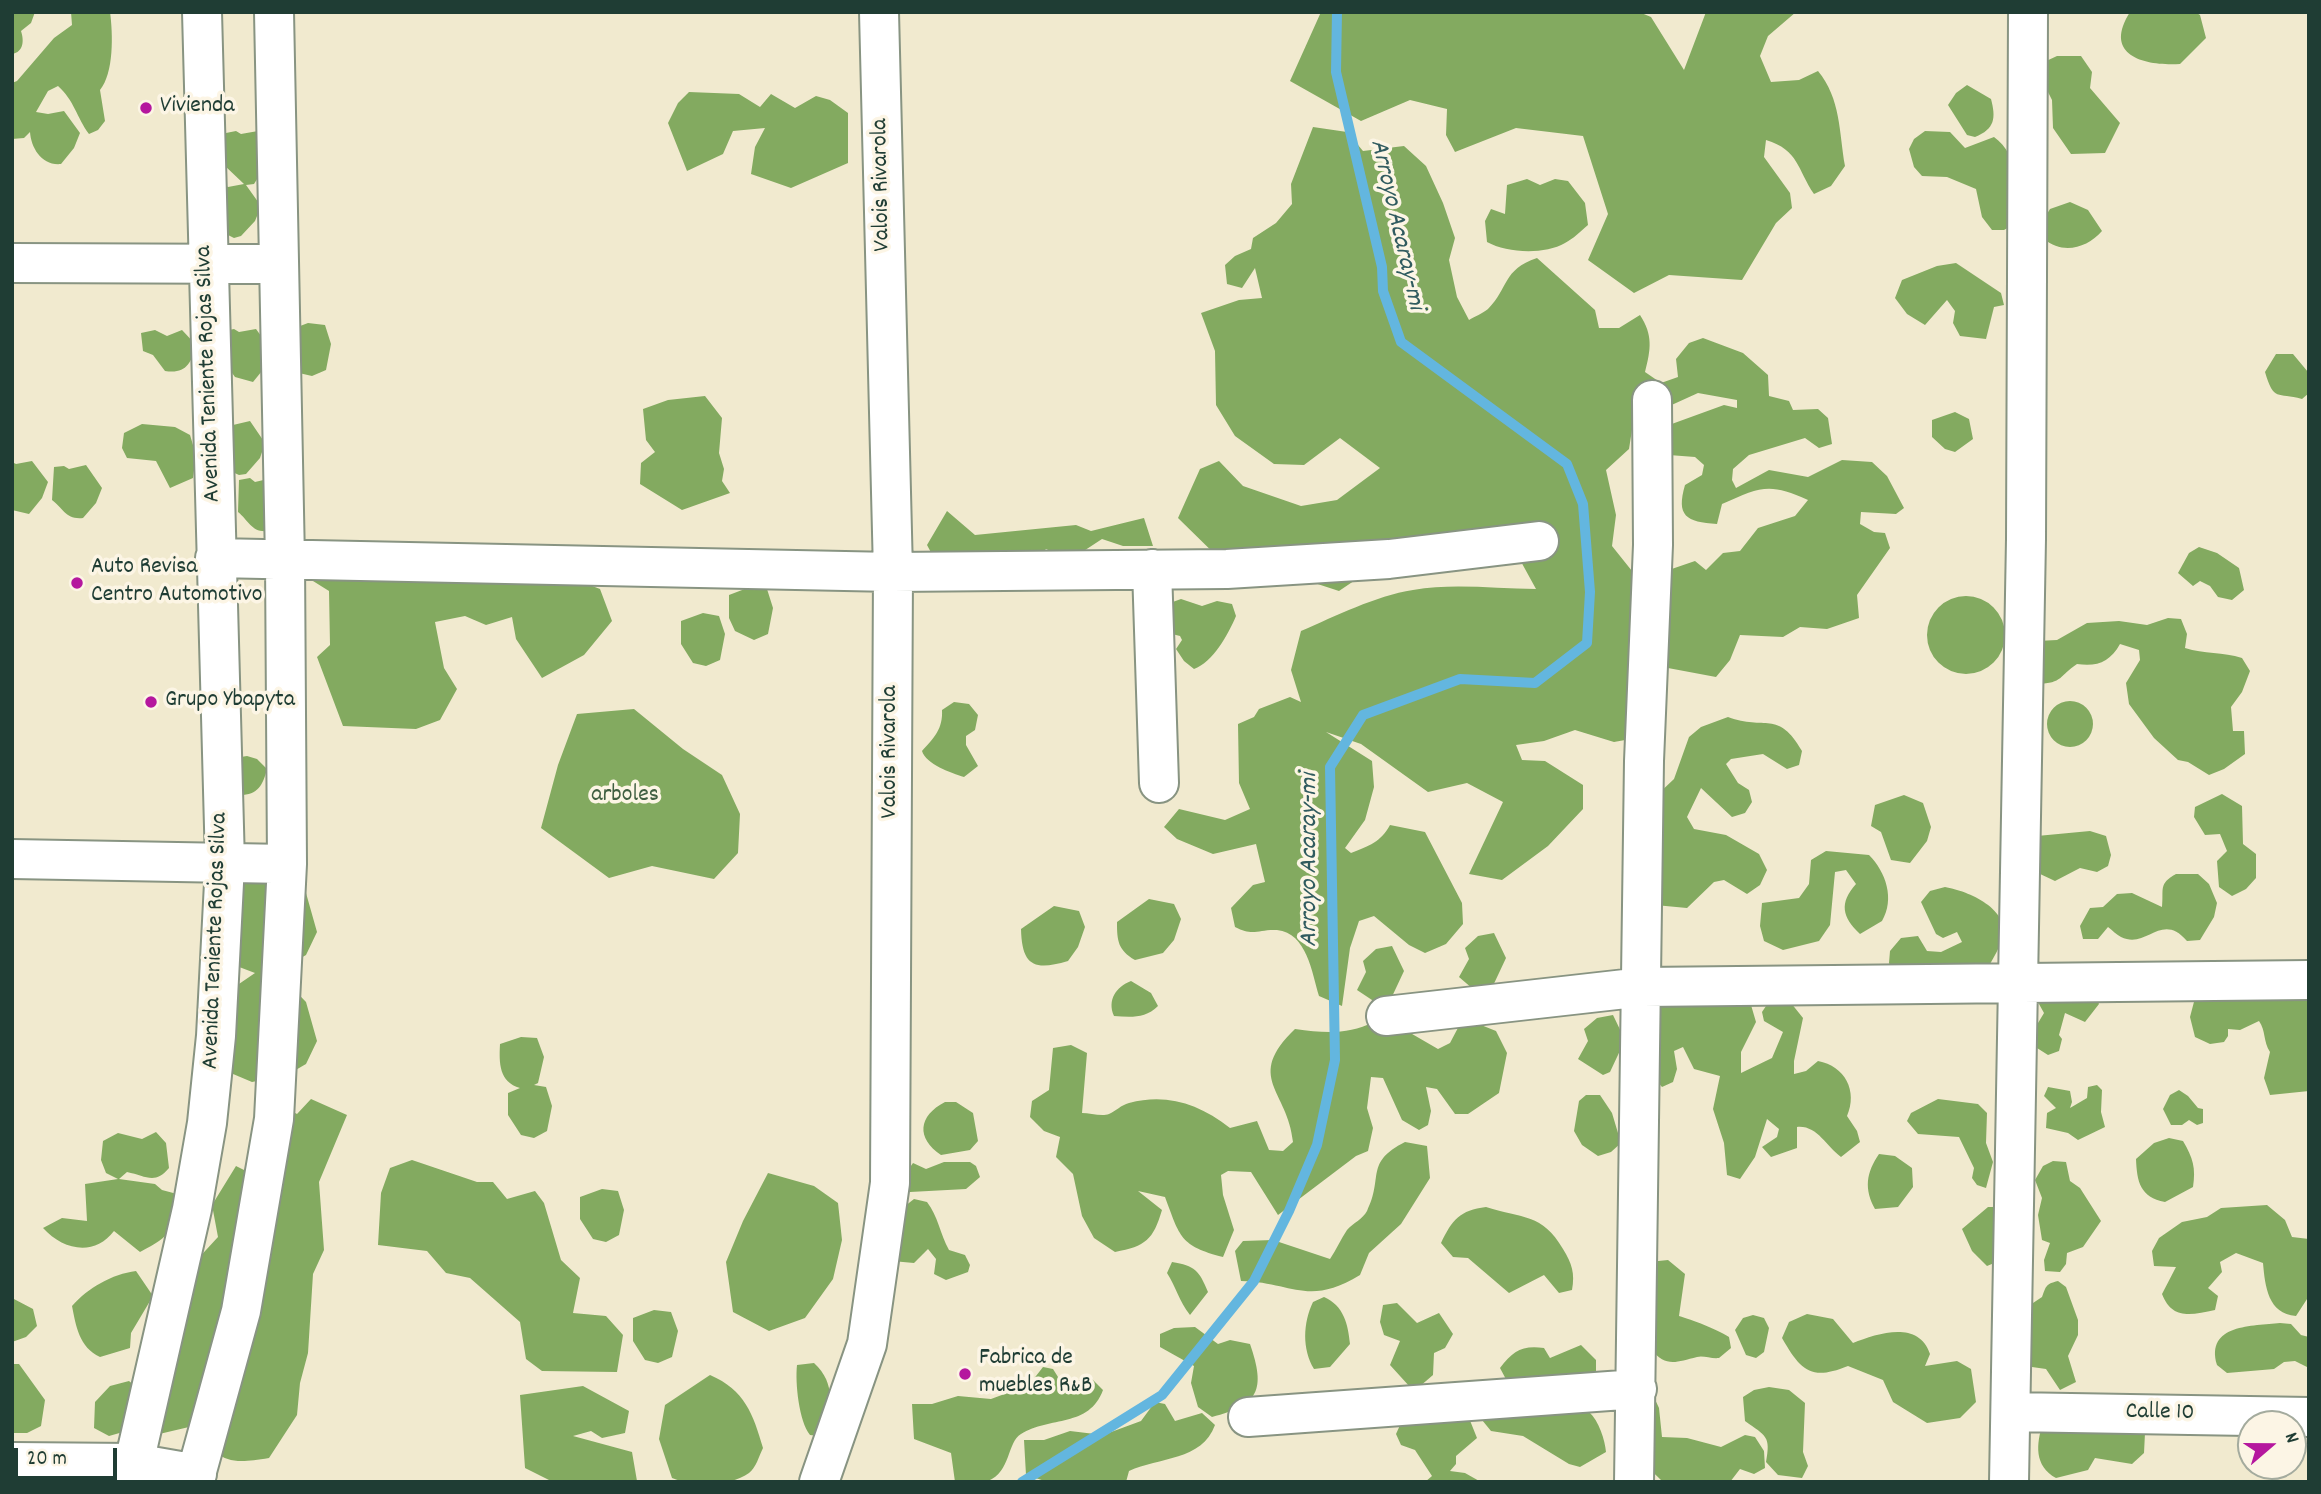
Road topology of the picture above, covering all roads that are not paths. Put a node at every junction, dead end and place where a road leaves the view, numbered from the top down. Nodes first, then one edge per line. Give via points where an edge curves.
1 (202, 12) edge
2 (275, 12) edge
3 (879, 12) edge
4 (2028, 12) edge
5 (12, 262) edge
6 (207, 263) junction
7 (278, 264) junction
8 (1652, 400) dead end
9 (1539, 541) dead end
10 (215, 558) junction
11 (285, 560) junction
12 (1153, 569) junction
13 (893, 572) junction
14 (1159, 783) dead end
15 (12, 859) edge
16 (225, 864) junction
17 (287, 864) junction
18 (2309, 980) edge
19 (2018, 982) junction
20 (1643, 987) junction
21 (1386, 1017) dead end
22 (1637, 1388) junction
23 (2011, 1412) junction
24 (2309, 1416) edge
25 (1248, 1417) dead end
26 (12, 1462) edge
27 (130, 1473) edge
28 (195, 1478) edge
29 (819, 1482) edge
30 (1634, 1482) edge
31 (2009, 1482) edge

1 - 6 street, Avenida Teniente Rojas Silva
2 - 7 street
3 - 13 street, Valois Rivarola
4 - 19 street
5 - 6 street
6 - 7 street
6 - 10 street, Avenida Teniente Rojas Silva
7 - 11 street
8 - 20 street
9 - 12 street via 1390,559
10 - 11 street
10 - 16 street, Avenida Teniente Rojas Silva
11 - 13 street
11 - 17 street
12 - 13 street
12 - 14 street
13 - 29 street, Valois Rivarola via 890,1183 867,1344
15 - 16 street
16 - 17 street
16 - 27 street, Avenida Teniente Rojas Silva via 207,1123 192,1209
17 - 28 street via 274,1119 242,1311
18 - 19 street
19 - 20 street
19 - 23 street
20 - 21 street
20 - 22 street
22 - 25 street
22 - 30 street
23 - 24 street, Calle 10
23 - 31 street
26 - 27 street
27 - 28 street

